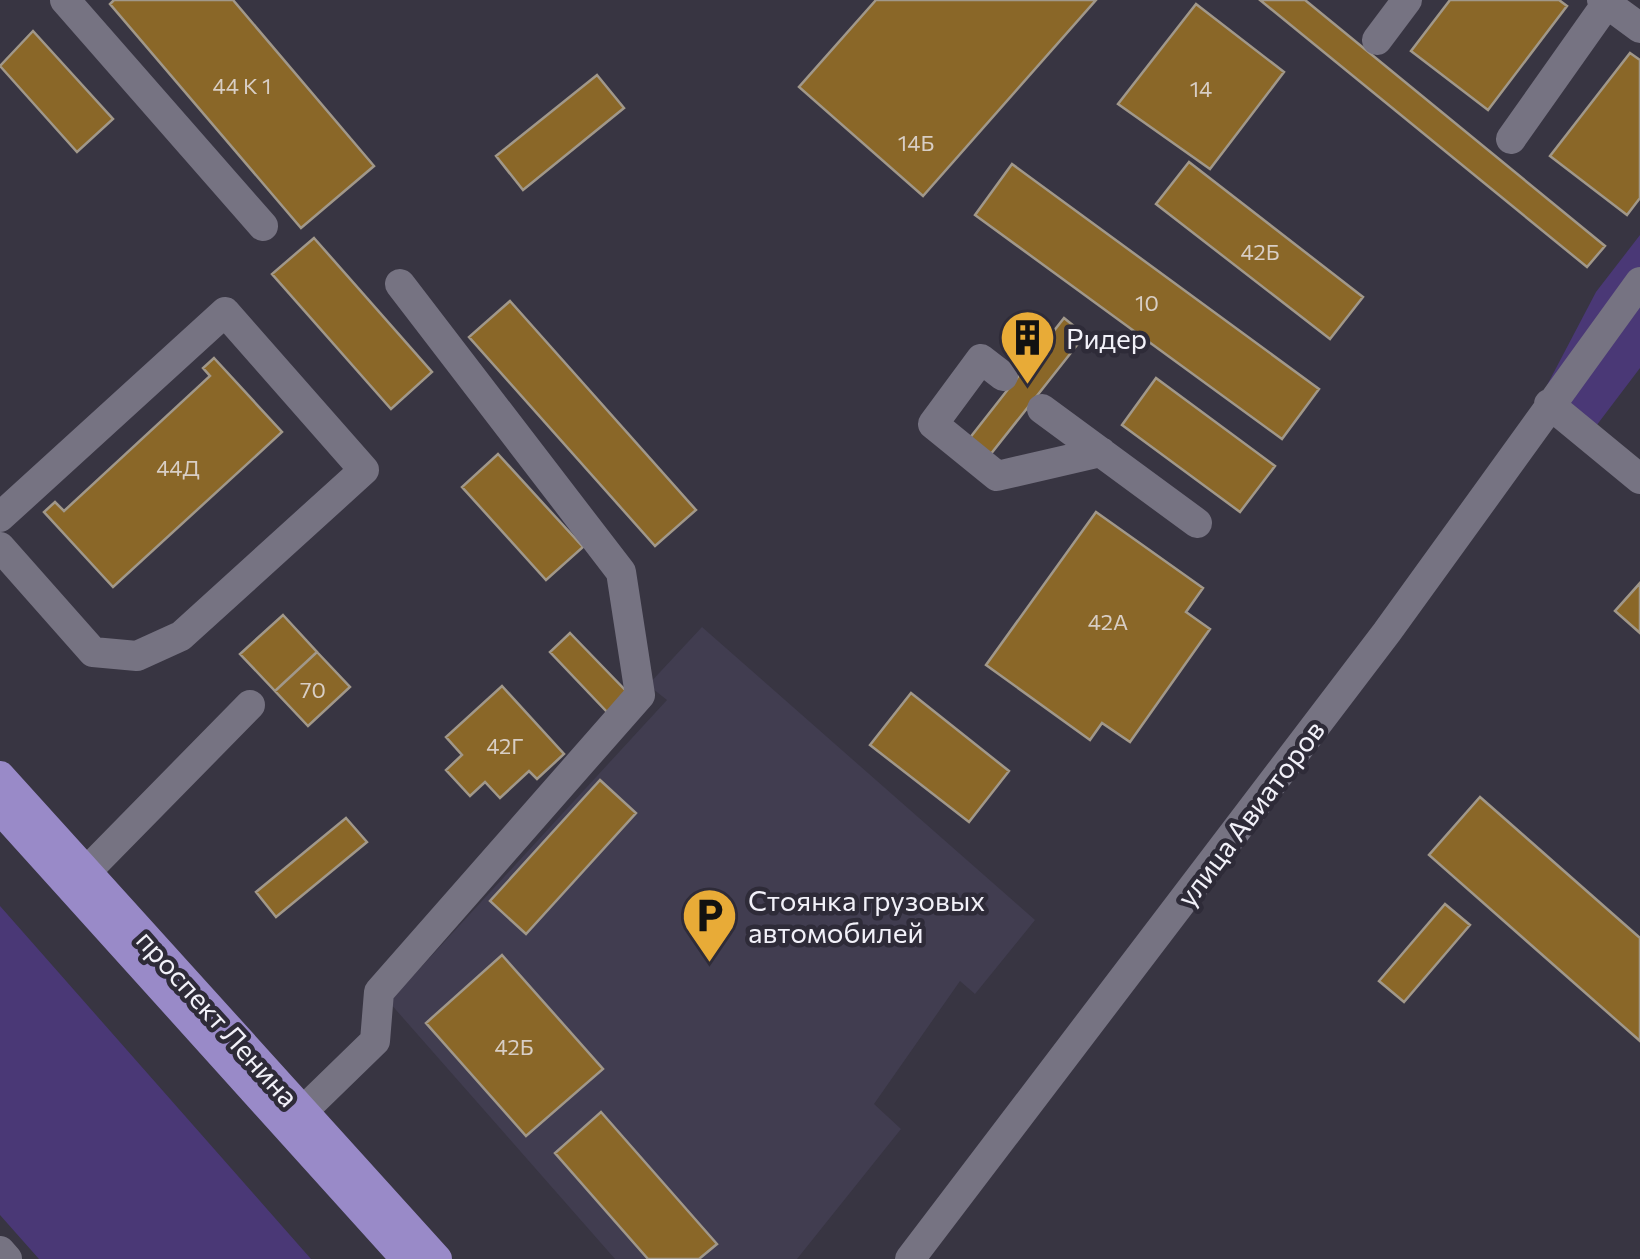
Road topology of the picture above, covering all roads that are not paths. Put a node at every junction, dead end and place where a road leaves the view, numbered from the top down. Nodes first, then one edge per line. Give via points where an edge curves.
1 (66, 0) edge
2 (1407, 0) edge
3 (1605, 2) edge
4 (1640, 28) edge
5 (1376, 40) dead end
6 (1511, 139) dead end
7 (263, 226) dead end
8 (1640, 282) edge
9 (400, 284) dead end
10 (1004, 376) dead end
11 (1549, 404) junction
12 (1042, 409) dead end
13 (1101, 452) junction
14 (1640, 479) edge
15 (0, 517) edge
16 (1197, 523) dead end
17 (0, 547) edge
18 (250, 705) dead end
19 (0, 776) edge
20 (0, 809) edge
21 (86, 872) junction
22 (302, 1112) junction
23 (0, 1251) edge
24 (7, 1259) edge
25 (406, 1259) edge
26 (436, 1259) edge
27 (910, 1259) edge

1 - 7 street
2 - 5 street
3 - 4 street
3 - 6 street
8 - 11 street, улица Авиаторов
9 - 22 street via 621,572 640,695 380,992 376,1042
10 - 13 street via 981,359 933,424 997,476
11 - 14 street
11 - 27 street, улица Авиаторов via 1387,632
12 - 13 street
13 - 16 street
15 - 17 street via 225,312 364,470 182,636 138,656 93,652
18 - 21 street
19 - 21 main road, проспект Ленина
20 - 25 main road, проспект Ленина
21 - 22 main road, проспект Ленина
22 - 26 main road, проспект Ленина
23 - 24 street

